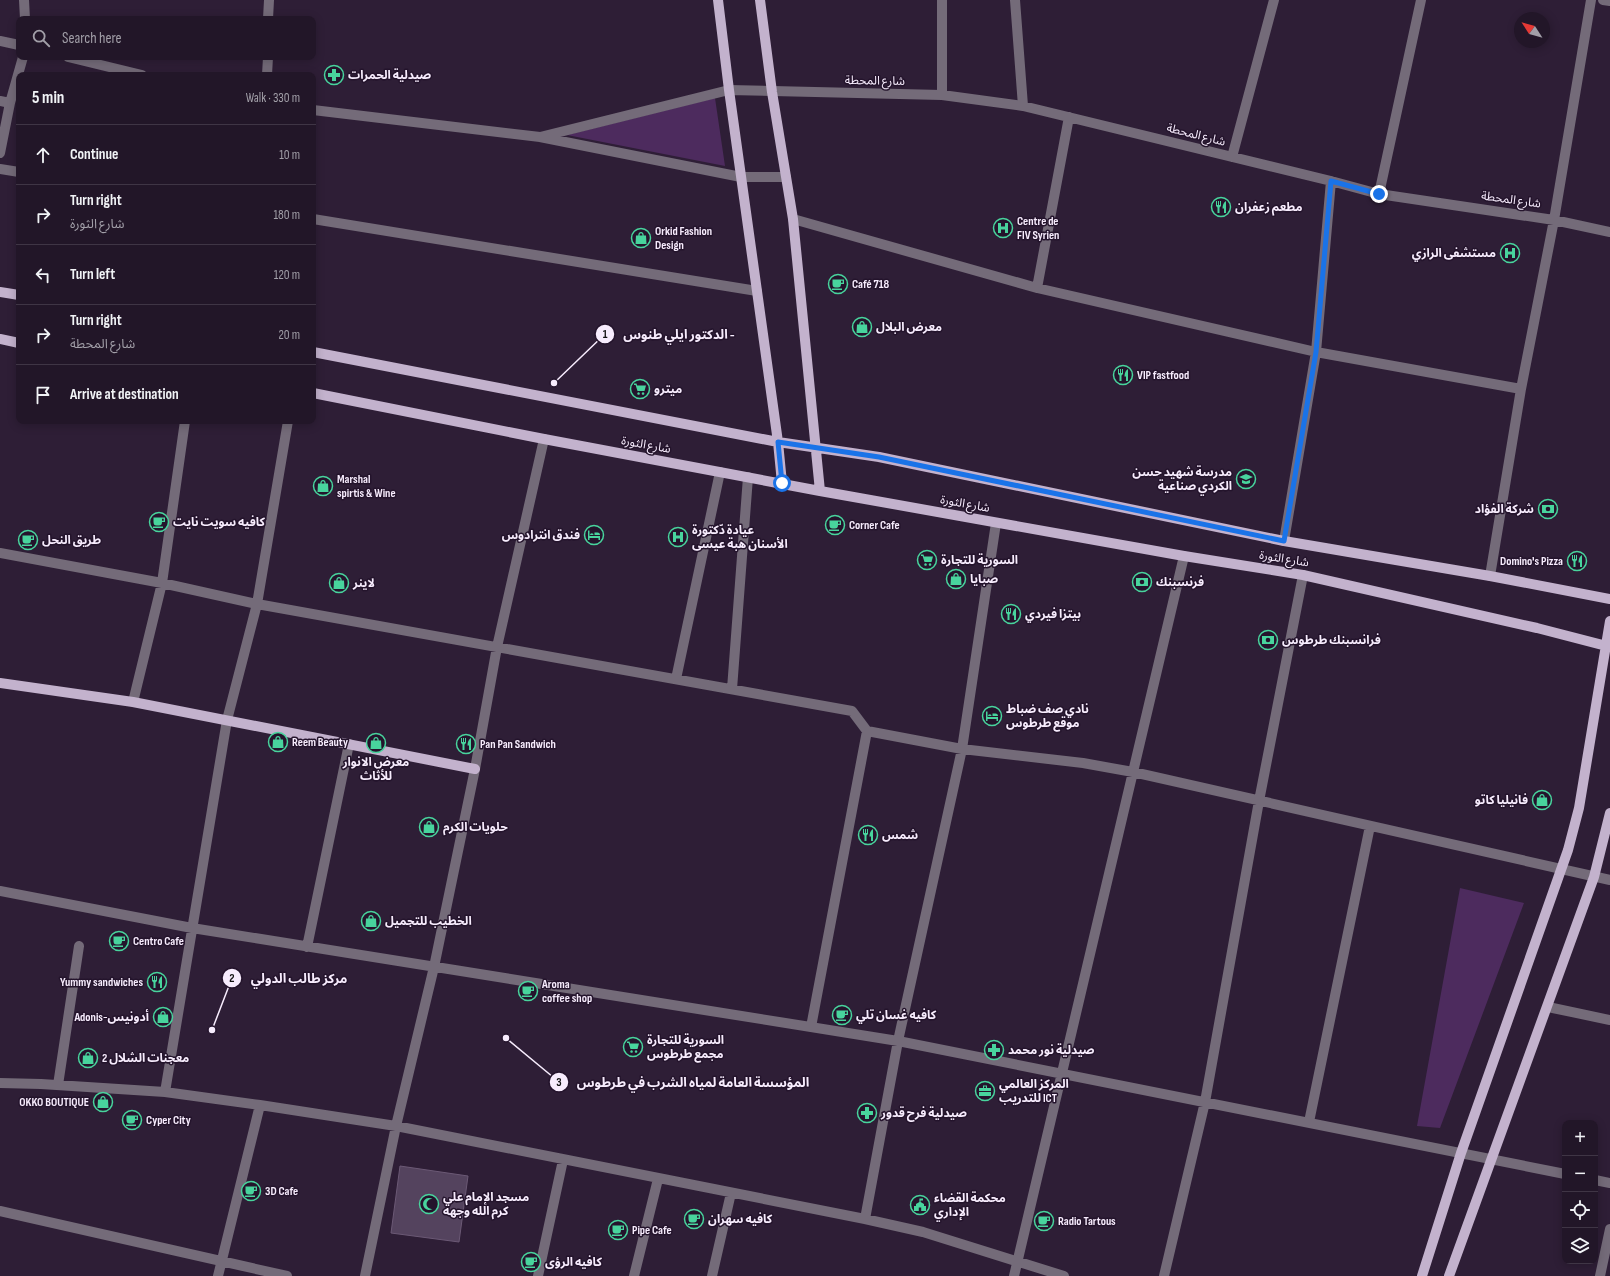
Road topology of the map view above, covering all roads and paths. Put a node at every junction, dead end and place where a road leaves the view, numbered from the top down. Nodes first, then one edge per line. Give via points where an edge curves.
1 (24, 0) edge
2 (269, 0) edge
3 (718, 0) edge
4 (760, 0) edge
5 (942, 0) edge
6 (1015, 0) edge
7 (1274, 0) edge
8 (1421, 0) edge
9 (1591, 0) edge
10 (1603, 0) edge
11 (1610, 1) edge
12 (24, 16) edge
13 (268, 16) edge
14 (0, 41) edge
15 (16, 44) edge
16 (22, 60) edge
17 (80, 60) edge
18 (268, 60) edge
19 (17, 72) edge
20 (130, 72) edge
21 (267, 72) edge
22 (16, 74) edge
23 (729, 90) junction
24 (772, 92) junction
25 (942, 95) junction
26 (5, 102) edge
27 (1023, 106) junction
28 (316, 110) edge
29 (1070, 118) junction
30 (540, 137) junction
31 (0, 153) edge
32 (1232, 157) junction
33 (0, 169) edge
34 (16, 172) edge
35 (741, 177) junction
36 (786, 177) junction
37 (1331, 181) junction
38 (1379, 194) junction
39 (316, 219) edge
40 (793, 219) junction
41 (1554, 220) junction
42 (1610, 232) edge
43 (1037, 288) junction
44 (757, 291) junction
45 (0, 292) edge
46 (16, 295) edge
47 (0, 339) edge
48 (16, 343) edge
49 (1316, 352) junction
50 (316, 353) edge
51 (1521, 389) junction
52 (316, 394) edge
53 (185, 424) edge
54 (287, 424) edge
55 (544, 440) junction
56 (778, 442) junction
57 (816, 447) junction
58 (720, 472) junction
59 (748, 477) junction
60 (782, 483) junction
61 (820, 491) junction
62 (996, 523) junction
63 (1284, 541) junction
64 (0, 553) edge
65 (1184, 556) junction
66 (1304, 575) junction
67 (1490, 576) junction
68 (162, 582) junction
69 (1610, 599) edge
70 (257, 604) junction
71 (1610, 621) edge
72 (1607, 646) edge
73 (497, 647) junction
74 (676, 679) junction
75 (0, 683) edge
76 (732, 689) junction
77 (133, 702) junction
78 (227, 720) junction
79 (867, 731) junction
80 (349, 744) junction
81 (962, 749) junction
82 (475, 769) junction
83 (1133, 772) junction
84 (1259, 801) junction
85 (1610, 813) edge
86 (1370, 826) junction
87 (1561, 868) junction
88 (1594, 877) junction
89 (1610, 880) edge
90 (0, 891) edge
91 (192, 928) junction
92 (79, 946) dead end
93 (308, 947) junction
94 (434, 967) junction
95 (1548, 1007) junction
96 (1610, 1020) edge
97 (811, 1027) junction
98 (898, 1042) junction
99 (1062, 1074) junction
100 (0, 1083) edge
101 (58, 1085) junction
102 (166, 1092) junction
103 (1205, 1102) junction
104 (260, 1105) junction
105 (1309, 1122) junction
106 (396, 1126) junction
107 (1461, 1153) junction
108 (1491, 1159) junction
109 (563, 1160) junction
110 (1562, 1173) edge
111 (658, 1179) junction
112 (1598, 1181) edge
113 (1610, 1183) edge
114 (730, 1193) junction
115 (0, 1211) edge
116 (865, 1219) junction
117 (1610, 1229) edge
118 (1018, 1261) junction
119 (221, 1262) junction
120 (218, 1276) edge
121 (287, 1276) edge
122 (365, 1276) edge
123 (538, 1276) edge
124 (634, 1276) edge
125 (712, 1276) edge
126 (1014, 1276) edge
127 (1064, 1276) edge
128 (1164, 1276) edge
129 (1422, 1276) edge
130 (1450, 1276) edge
131 (1600, 1276) edge

1 - 12 street
2 - 13 street
3 - 23 main road
4 - 24 main road
5 - 25 street
6 - 27 street
7 - 32 street
8 - 38 street
9 - 41 street
10 - 11 street
14 - 15 street
16 - 19 street
17 - 20 street
18 - 21 street
22 - 26 street
23 - 24 street, شارع المحطة
23 - 30 street, شارع المحطة
23 - 35 main road
24 - 25 street, شارع المحطة
24 - 36 main road
25 - 27 street, شارع المحطة
26 - 31 street
27 - 29 street, شارع المحطة
28 - 30 street
29 - 32 street, شارع المحطة
29 - 43 street
30 - 35 street
32 - 37 street, شارع المحطة
33 - 34 street
35 - 36 street
35 - 44 main road
36 - 40 main road
37 - 38 street, شارع المحطة
37 - 49 street
38 - 41 street, شارع المحطة
39 - 44 street
40 - 43 street
40 - 57 main road
41 - 42 street, شارع المحطة
41 - 51 street
43 - 49 street
44 - 56 main road
45 - 46 main road
47 - 48 main road
49 - 51 street
49 - 63 street
50 - 56 main road, شارع الثورة
51 - 67 street
52 - 55 main road, شارع الثورة
53 - 68 street
54 - 70 street
55 - 58 main road, شارع الثورة
55 - 73 street
56 - 57 main road, شارع الثورة
56 - 60 main road
57 - 61 main road
57 - 63 main road, شارع الثورة via 879,457
58 - 59 main road, شارع الثورة
58 - 74 street
59 - 60 main road, شارع الثورة
59 - 76 street
60 - 61 main road, شارع الثورة
61 - 62 main road, شارع الثورة
62 - 65 main road, شارع الثورة
62 - 81 street
63 - 67 main road, شارع الثورة
64 - 68 street
65 - 66 main road, شارع الثورة
65 - 83 street
66 - 72 main road, شارع الثورة
66 - 84 street
67 - 69 main road, شارع الثورة
68 - 70 street
68 - 77 street
70 - 73 street
70 - 78 street
71 - 72 main road
72 - 87 main road via 1579,808
73 - 74 street
73 - 82 street
74 - 76 street
75 - 77 main road
76 - 79 street via 852,711
77 - 78 main road
78 - 80 main road
78 - 91 street
79 - 81 street
79 - 97 street
80 - 82 main road
80 - 93 street
81 - 83 street via 1083,763
81 - 98 street
82 - 94 street
83 - 84 street
83 - 99 street
84 - 86 street
84 - 103 street
85 - 88 main road
86 - 87 street
86 - 105 street
87 - 88 street
87 - 107 main road
88 - 89 street
88 - 95 main road
90 - 91 street
91 - 93 street
91 - 102 street
92 - 101 street
93 - 94 street
94 - 97 street
94 - 106 street
95 - 96 street
95 - 108 main road
97 - 98 street
98 - 99 street
98 - 116 street
99 - 103 street
99 - 118 street
100 - 101 street
101 - 102 street
102 - 104 street
103 - 105 street
103 - 128 street
104 - 106 street
104 - 119 street
105 - 107 street
106 - 109 street
106 - 122 street
107 - 108 street
107 - 129 main road
108 - 110 street
108 - 130 main road
109 - 111 street
109 - 123 street
111 - 114 street
111 - 124 street
112 - 113 street
114 - 116 street
114 - 125 street
115 - 119 street
116 - 118 street via 923,1232
117 - 131 street
118 - 126 street
118 - 127 street
119 - 120 street
119 - 121 street

